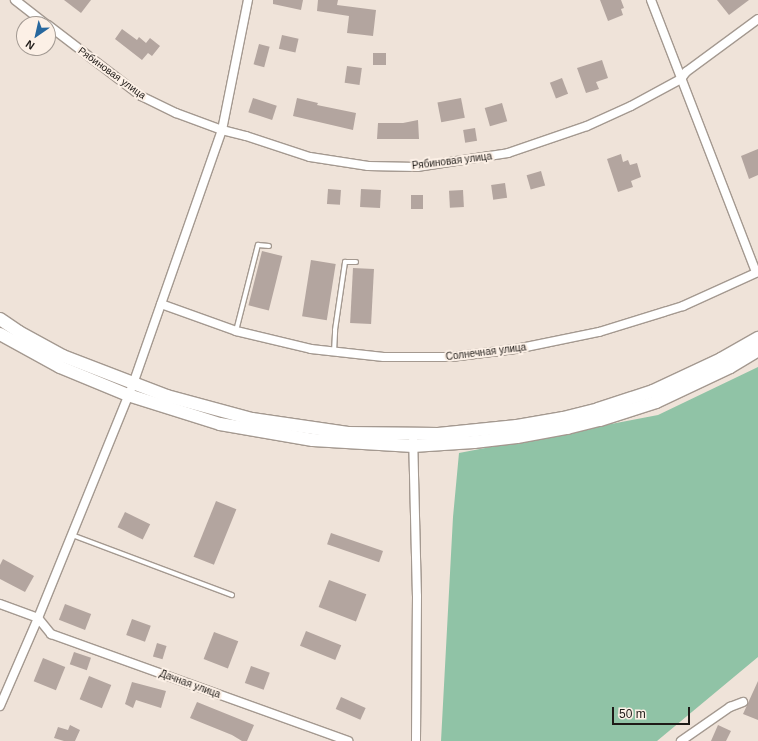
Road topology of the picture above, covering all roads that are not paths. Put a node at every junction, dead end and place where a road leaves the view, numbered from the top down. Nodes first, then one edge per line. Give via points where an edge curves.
1 (15, 0) edge
2 (248, 0) edge
3 (651, 0) edge
4 (35, 16) edge
5 (758, 19) edge
6 (56, 32) edge
7 (681, 79) junction
8 (222, 130) junction
9 (269, 246) dead end
10 (356, 262) dead end
11 (757, 272) edge
12 (161, 304) junction
13 (0, 319) edge
14 (236, 331) junction
15 (0, 334) edge
16 (758, 338) edge
17 (758, 350) edge
18 (334, 352) junction
19 (131, 390) junction
20 (413, 440) junction
21 (72, 535) junction
22 (232, 595) dead end
23 (0, 604) edge
24 (38, 618) junction
25 (743, 702) dead end
26 (0, 706) edge
27 (348, 741) edge
28 (416, 741) edge
29 (681, 741) edge

1 - 4 street, Рябиновая улица
2 - 8 street
3 - 7 street
5 - 7 street, Рябиновая улица via 686,72
6 - 8 street, Рябиновая улица via 141,96 176,113
7 - 8 street, Рябиновая улица via 587,126 508,153 417,166 368,166 310,158
7 - 11 street
8 - 12 street
9 - 14 lane via 258,245
10 - 18 lane via 345,262
11 - 18 street, Солнечная улица via 683,306 599,332 516,349 451,357 384,357
12 - 14 street, Солнечная улица
12 - 19 street
13 - 19 main road via 19,332
14 - 18 street, Солнечная улица
15 - 19 main road via 60,367
16 - 20 main road via 659,389 598,409 517,426
17 - 20 main road via 730,367 656,402 600,420 517,437 474,442
19 - 20 main road via 273,423
19 - 21 street
20 - 28 street via 417,596
21 - 22 lane
21 - 24 street
23 - 24 street
24 - 26 street
24 - 27 street, Дачная улица via 51,634
25 - 29 street via 730,707

